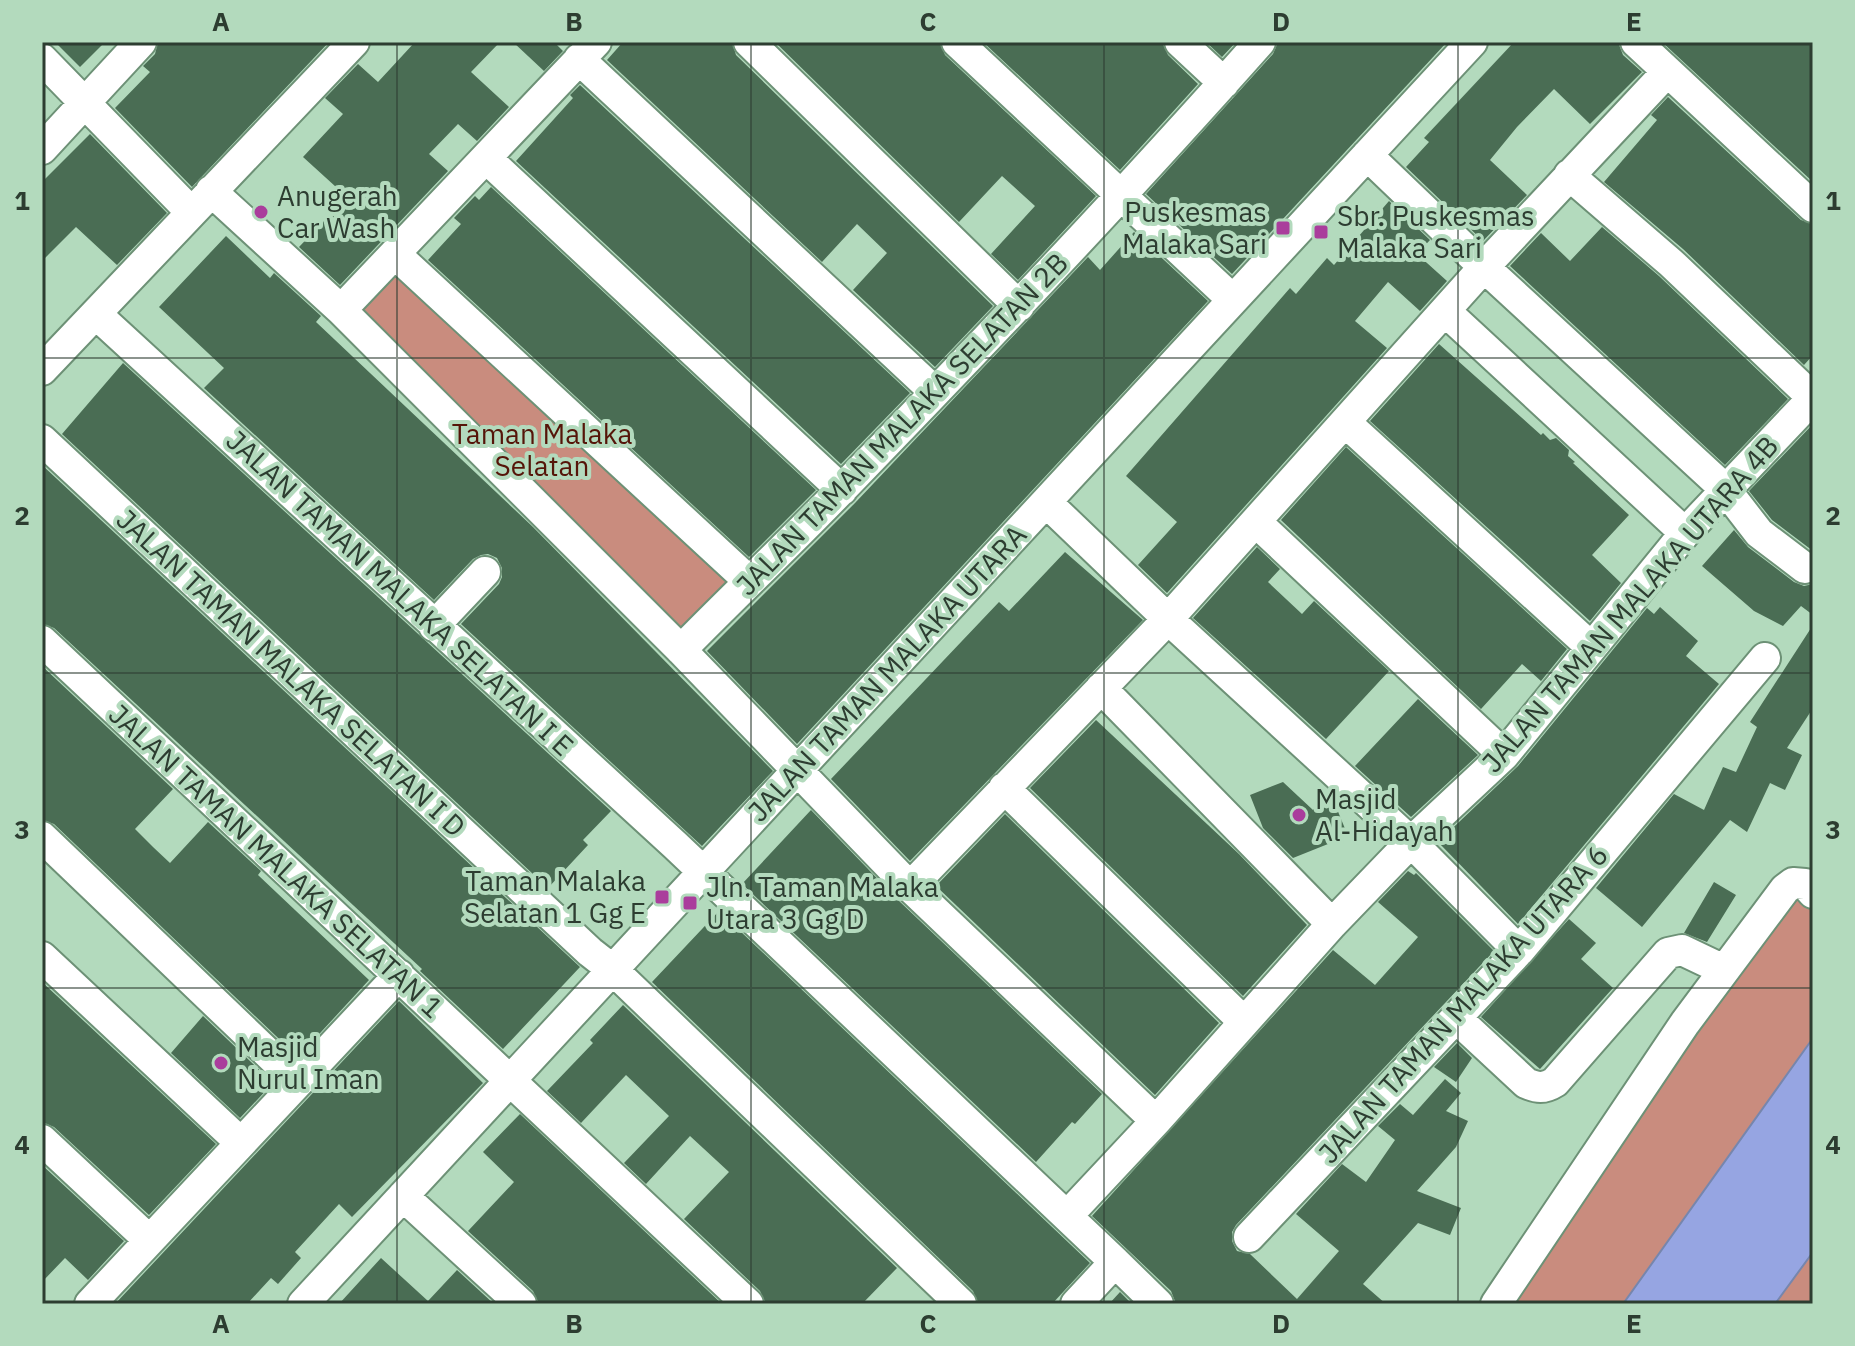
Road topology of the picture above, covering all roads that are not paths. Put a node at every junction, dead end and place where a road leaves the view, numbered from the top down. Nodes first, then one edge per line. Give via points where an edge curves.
1 (141, 42) edge
2 (354, 42) edge
3 (749, 42) edge
4 (957, 42) edge
5 (1180, 42) edge
6 (1260, 42) edge
7 (1472, 42) edge
8 (1636, 42) edge
9 (587, 50) edge
10 (42, 59) edge
11 (1667, 72) junction
12 (1224, 83) junction
13 (84, 103) junction
14 (42, 149) edge
15 (1367, 155) junction
16 (486, 158) junction
17 (1569, 175) junction
18 (1122, 197) junction
19 (201, 201) junction
20 (1813, 207) edge
21 (395, 254) junction
22 (1484, 267) junction
23 (1233, 300) junction
24 (1019, 306) junction
25 (341, 310) junction
26 (1445, 311) junction
27 (96, 314) junction
28 (42, 370) edge
29 (935, 392) junction
30 (1813, 398) edge
31 (1345, 422) junction
32 (42, 440) edge
33 (1725, 489) junction
34 (842, 490) junction
35 (1046, 502) junction
36 (1256, 522) junction
37 (1685, 533) junction
38 (1805, 568) dead end
39 (485, 572) dead end
40 (749, 581) junction
41 (1168, 619) junction
42 (434, 626) junction
43 (42, 641) edge
44 (1591, 647) junction
45 (681, 650) junction
46 (1765, 658) dead end
47 (1101, 688) junction
48 (1504, 755) junction
49 (797, 770) junction
50 (1004, 788) junction
51 (42, 837) edge
52 (1411, 842) junction
53 (703, 873) junction
54 (1810, 885) edge
55 (910, 887) junction
56 (1332, 924) junction
57 (1519, 951) junction
58 (42, 957) edge
59 (613, 970) junction
60 (1724, 970) junction
61 (399, 975) junction
62 (1456, 1018) junction
63 (1243, 1021) junction
64 (298, 1082) junction
65 (508, 1082) junction
66 (1156, 1121) junction
67 (42, 1140) edge
68 (241, 1143) junction
69 (403, 1196) junction
70 (1067, 1216) junction
71 (1249, 1237) dead end
72 (149, 1240) junction
73 (1115, 1262) junction
74 (90, 1304) edge
75 (303, 1304) edge
76 (521, 1304) edge
77 (748, 1304) edge
78 (961, 1304) edge
79 (1076, 1304) edge
80 (1158, 1304) edge
81 (1496, 1304) edge

1 - 13 street
2 - 19 street
3 - 24 street
4 - 18 street
5 - 12 street
6 - 12 street, JALAN TAMAN MALAKA SELATAN 2B
7 - 15 street, JALAN TAMAN MALAKA UTARA
8 - 11 street
9 - 16 street
9 - 29 street
10 - 13 street
11 - 17 street
11 - 20 street
12 - 18 street, JALAN TAMAN MALAKA SELATAN 2B
13 - 14 street
13 - 19 street
15 - 22 street
15 - 23 street, JALAN TAMAN MALAKA UTARA
16 - 21 street
16 - 34 street
17 - 22 street
17 - 30 street
18 - 23 street
18 - 24 street, JALAN TAMAN MALAKA SELATAN 2B
19 - 25 street
19 - 27 street
21 - 25 street
21 - 40 street
22 - 26 street
22 - 33 street
23 - 35 street, JALAN TAMAN MALAKA UTARA
24 - 29 street, JALAN TAMAN MALAKA SELATAN 2B
25 - 45 street
26 - 31 street
26 - 37 street
27 - 28 street
27 - 42 street, JALAN TAMAN MALAKA SELATAN I E
29 - 34 street, JALAN TAMAN MALAKA SELATAN 2B
30 - 33 street, JALAN TAMAN MALAKA UTARA 4B
31 - 36 street
31 - 44 street
32 - 59 street, JALAN TAMAN MALAKA SELATAN I D
33 - 37 street, JALAN TAMAN MALAKA UTARA 4B
33 - 38 street via 1759,533
34 - 40 street, JALAN TAMAN MALAKA SELATAN 2B
35 - 41 street
35 - 49 street, JALAN TAMAN MALAKA UTARA
36 - 41 street
36 - 48 street
37 - 44 street, JALAN TAMAN MALAKA UTARA 4B
39 - 42 street
40 - 45 street, JALAN TAMAN MALAKA SELATAN 2B
41 - 47 street
41 - 52 street
42 - 53 street, JALAN TAMAN MALAKA SELATAN I E
43 - 61 street, JALAN TAMAN MALAKA SELATAN 1
44 - 48 street, JALAN TAMAN MALAKA UTARA 4B
45 - 49 street
46 - 57 street, JALAN TAMAN MALAKA UTARA 6
47 - 50 street
47 - 56 street
48 - 52 street, JALAN TAMAN MALAKA UTARA 4B
49 - 53 street, JALAN TAMAN MALAKA UTARA
49 - 55 street
50 - 55 street
50 - 63 street
51 - 64 street
52 - 56 street, JALAN TAMAN MALAKA UTARA 4B
52 - 57 street
53 - 59 street, JALAN TAMAN MALAKA UTARA
53 - 70 street, JALAN TAMAN MALAKA SELATAN I E
54 - 60 street via 1793,883 1785,889
55 - 66 street
56 - 63 street, JALAN TAMAN MALAKA UTARA 4B
57 - 62 street, JALAN TAMAN MALAKA UTARA 6
58 - 68 street
59 - 65 street, JALAN TAMAN MALAKA UTARA
59 - 78 street, JALAN TAMAN MALAKA SELATAN I D
60 - 62 street via 1682,950 1668,953 1547,1087 1526,1083
60 - 81 street
61 - 64 street
61 - 65 street, JALAN TAMAN MALAKA SELATAN 1
62 - 71 street, JALAN TAMAN MALAKA UTARA 6
63 - 66 street, JALAN TAMAN MALAKA UTARA 4B
64 - 68 street
65 - 69 street, JALAN TAMAN MALAKA UTARA
65 - 77 street, JALAN TAMAN MALAKA SELATAN 1
66 - 70 street, JALAN TAMAN MALAKA UTARA 4B
67 - 72 street
68 - 72 street
69 - 75 street, JALAN TAMAN MALAKA UTARA
69 - 76 street
70 - 73 street, JALAN TAMAN MALAKA SELATAN I E
72 - 74 street
73 - 79 street
73 - 80 street, JALAN TAMAN MALAKA SELATAN I E

